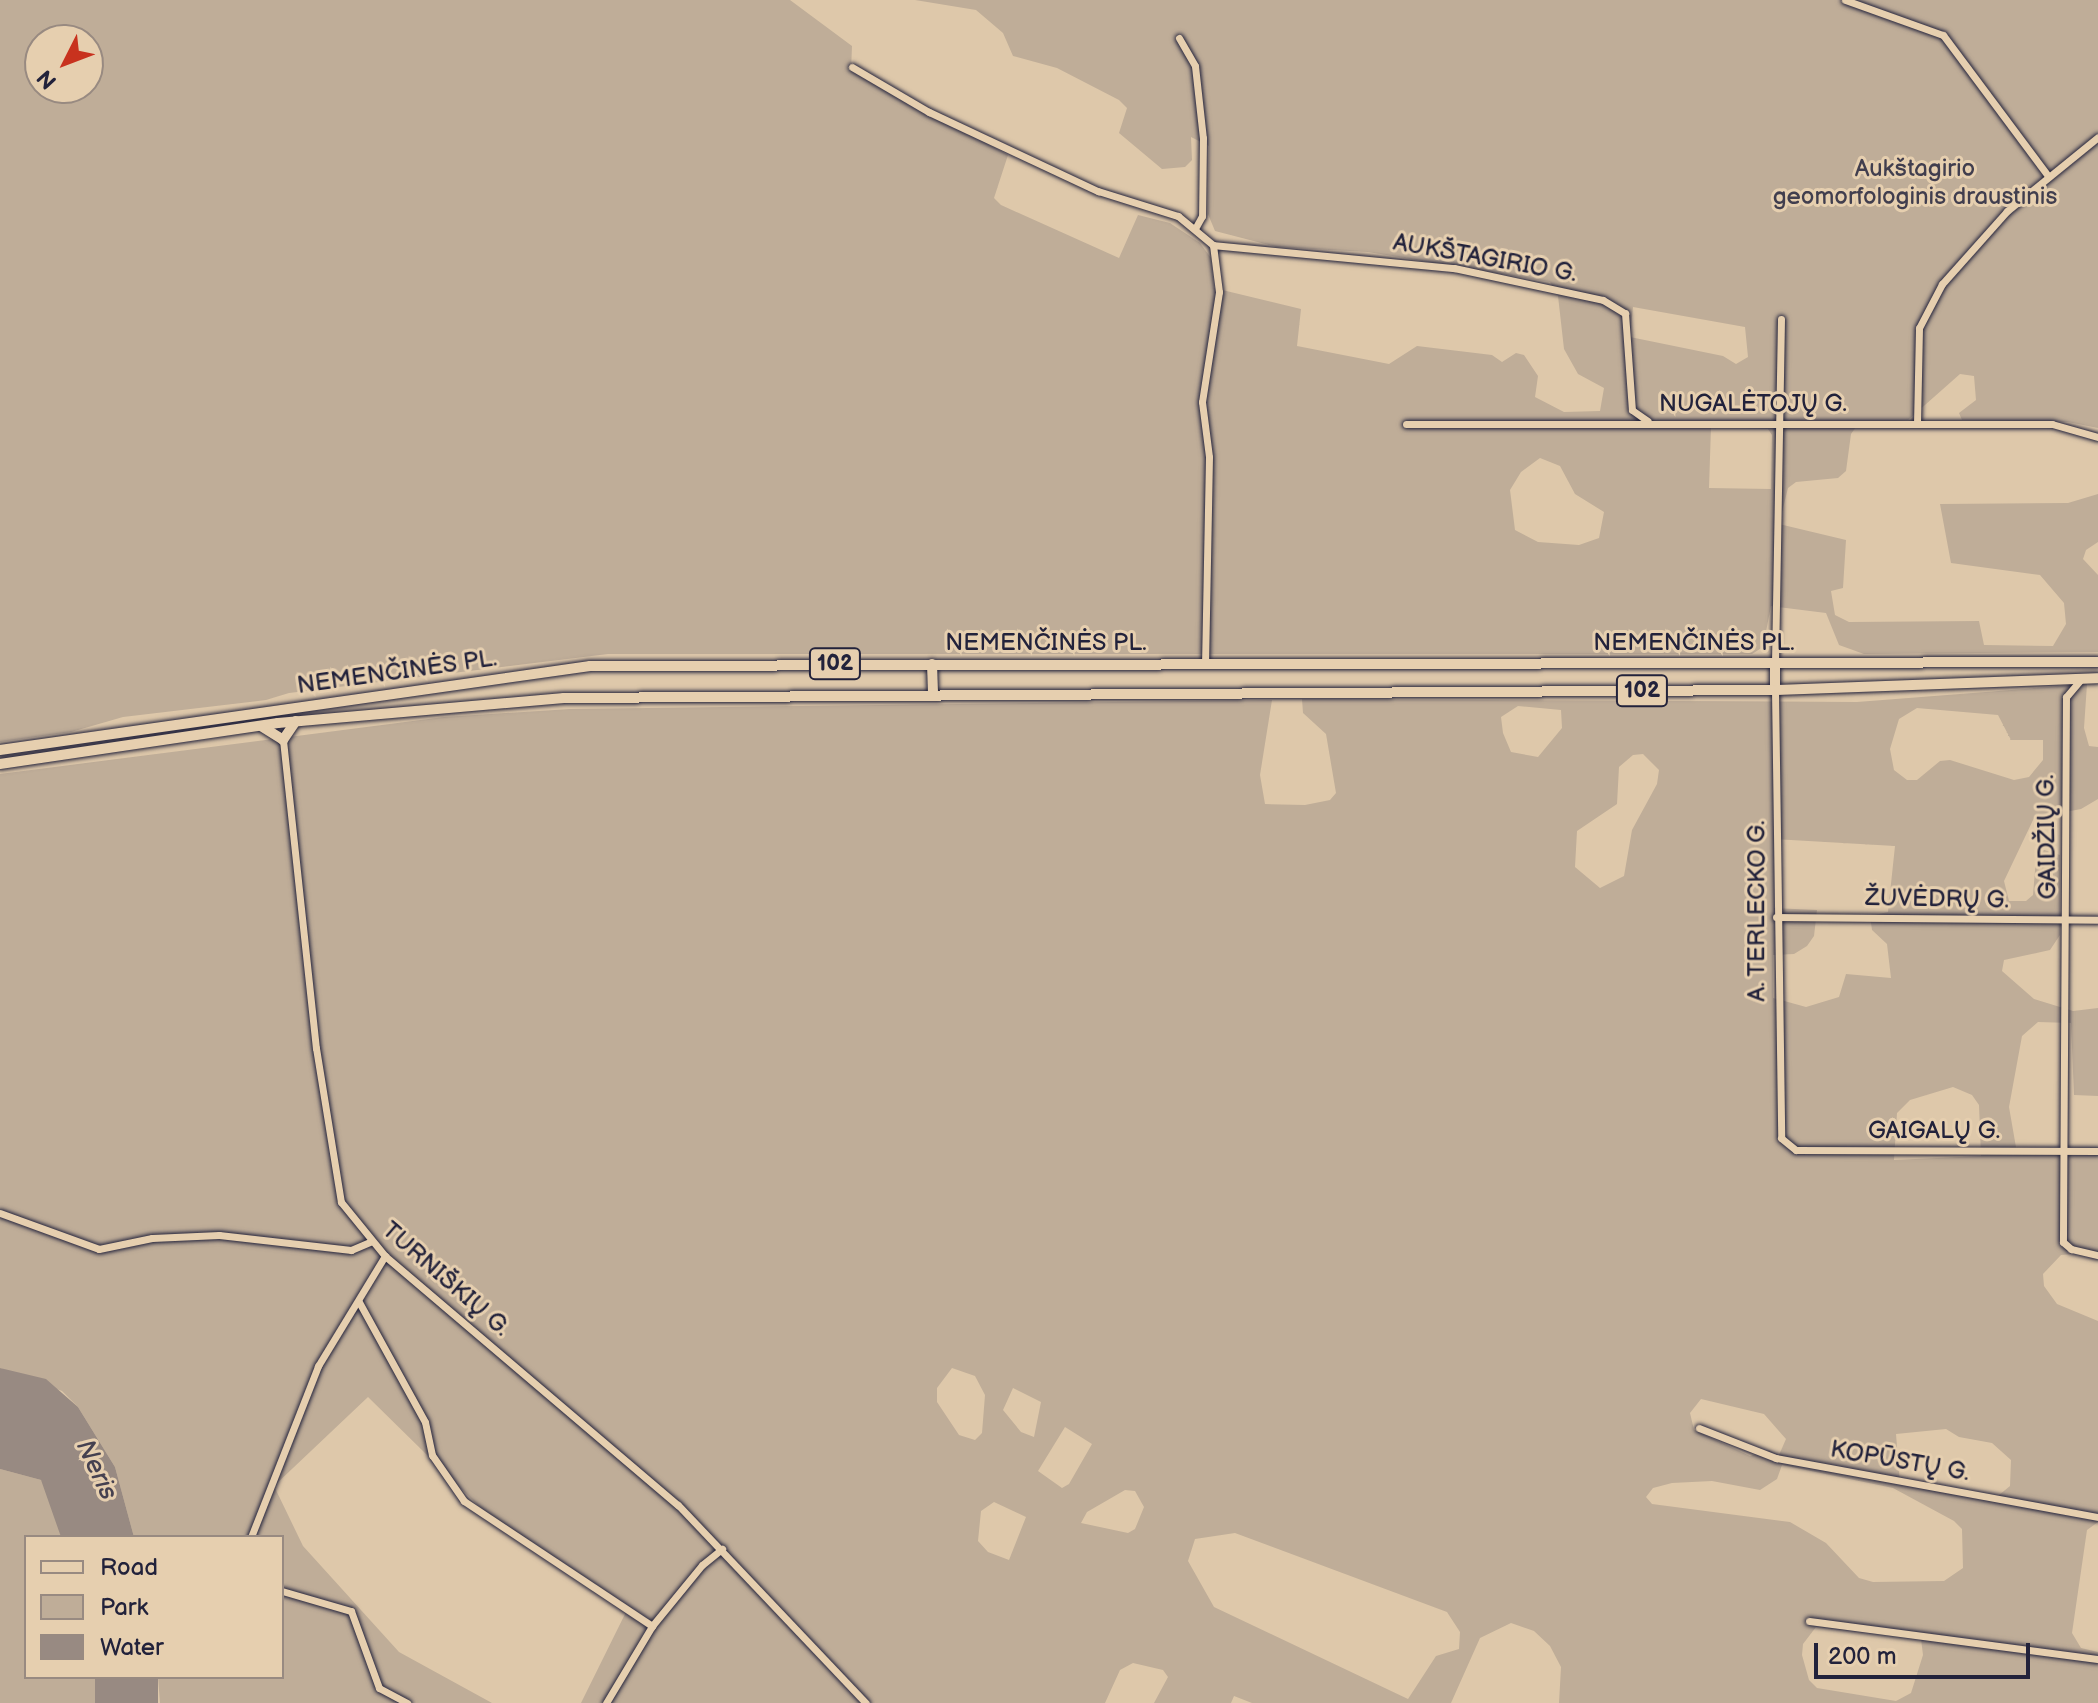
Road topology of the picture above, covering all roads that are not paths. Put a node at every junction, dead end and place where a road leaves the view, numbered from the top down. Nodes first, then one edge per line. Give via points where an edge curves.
1 (1845, 0) edge
2 (1179, 38) dead end
3 (852, 67) dead end
4 (2098, 137) edge
5 (2048, 176) junction
6 (1196, 227) junction
7 (1213, 245) junction
8 (1781, 319) dead end
9 (1653, 423) junction
10 (1406, 424) dead end
11 (1917, 424) junction
12 (1777, 426) junction
13 (2098, 437) edge
14 (1205, 662) junction
15 (2098, 662) edge
16 (1775, 663) junction
17 (932, 664) junction
18 (2098, 678) edge
19 (2081, 679) junction
20 (2050, 680) junction
21 (1775, 690) junction
22 (933, 693) junction
23 (380, 695) junction
24 (2066, 697) junction
25 (383, 712) junction
26 (296, 721) junction
27 (261, 726) junction
28 (116, 733) junction
29 (283, 740) junction
30 (118, 747) junction
31 (0, 750) edge
32 (0, 764) edge
33 (1776, 917) junction
34 (2068, 920) junction
35 (2098, 920) edge
36 (1779, 1132) joint
37 (2067, 1151) junction
38 (2098, 1151) edge
39 (0, 1213) edge
40 (370, 1242) junction
41 (2098, 1255) edge
42 (385, 1256) junction
43 (359, 1302) junction
44 (1699, 1428) dead end
45 (2098, 1517) edge
46 (252, 1535) edge
47 (722, 1549) junction
48 (284, 1592) edge
49 (1809, 1621) dead end
50 (652, 1626) junction
51 (2098, 1659) edge
52 (407, 1703) edge
53 (606, 1703) edge
54 (866, 1703) edge

1 - 5 street via 1943,35
2 - 6 street via 1195,66 1203,138 1202,216
3 - 6 street via 929,112 1098,191
4 - 5 street
5 - 11 street via 2007,211 1942,284 1919,328
6 - 7 street
7 - 9 street, AUKŠTAGIRIO G. via 1454,268 1603,300 1625,313 1632,410
7 - 14 street via 1219,292 1202,402 1209,457
8 - 12 street
9 - 10 street, NUGALĖTOJŲ G.
9 - 12 street, NUGALĖTOJŲ G.
11 - 12 street, NUGALĖTOJŲ G.
11 - 13 street, NUGALĖTOJŲ G. via 2064,424
12 - 16 street
14 - 16 main road, NEMENČINĖS PL. / 102
14 - 17 main road, NEMENČINĖS PL. / 102
15 - 16 main road, NEMENČINĖS PL. / 102
16 - 21 main road
17 - 22 main road
17 - 23 main road, NEMENČINĖS PL. / 102 via 590,666
18 - 19 main road, NEMENČINĖS PL. / 102
19 - 20 main road, NEMENČINĖS PL. / 102
19 - 24 street
20 - 21 main road, NEMENČINĖS PL. / 102
20 - 24 street
21 - 22 main road, NEMENČINĖS PL. / 102
21 - 33 street, A. TERLECKO G.
22 - 25 main road, NEMENČINĖS PL. / 102 via 564,698
23 - 25 main road
23 - 28 main road, NEMENČINĖS PL. / 102
24 - 34 street, GAIDŽIŲ G.
25 - 26 main road, NEMENČINĖS PL. / 102
26 - 27 main road, NEMENČINĖS PL. / 102
26 - 29 main road
27 - 29 main road
27 - 30 main road, NEMENČINĖS PL. / 102
28 - 30 main road
28 - 31 main road, NEMENČINĖS PL. / 102
29 - 40 street, TURNIŠKIŲ G. via 332,1169 341,1202
30 - 32 main road, NEMENČINĖS PL. / 102
33 - 34 street, ŽUVĖDRŲ G.
33 - 36 street, A. TERLECKO G.
34 - 35 street, ŽUVĖDRŲ G.
34 - 37 street, GAIDŽIŲ G.
36 - 37 street, GAIGALŲ G. via 1796,1150
37 - 38 street, GAIGALŲ G.
37 - 41 street, GAIDŽIŲ G. via 2063,1242
39 - 40 street via 91,1248 219,1235 351,1250
40 - 42 street, TURNIŠKIŲ G.
42 - 43 street
42 - 47 street, TURNIŠKIŲ G. via 624,1455
43 - 46 street via 318,1366
43 - 50 street via 425,1422 432,1455 464,1501
44 - 45 street, KOPŪSTŲ G. via 1776,1458
47 - 50 street via 702,1565
47 - 54 street, TURNIŠKIŲ G.
48 - 52 street via 351,1611 379,1688
49 - 51 street
50 - 53 street

